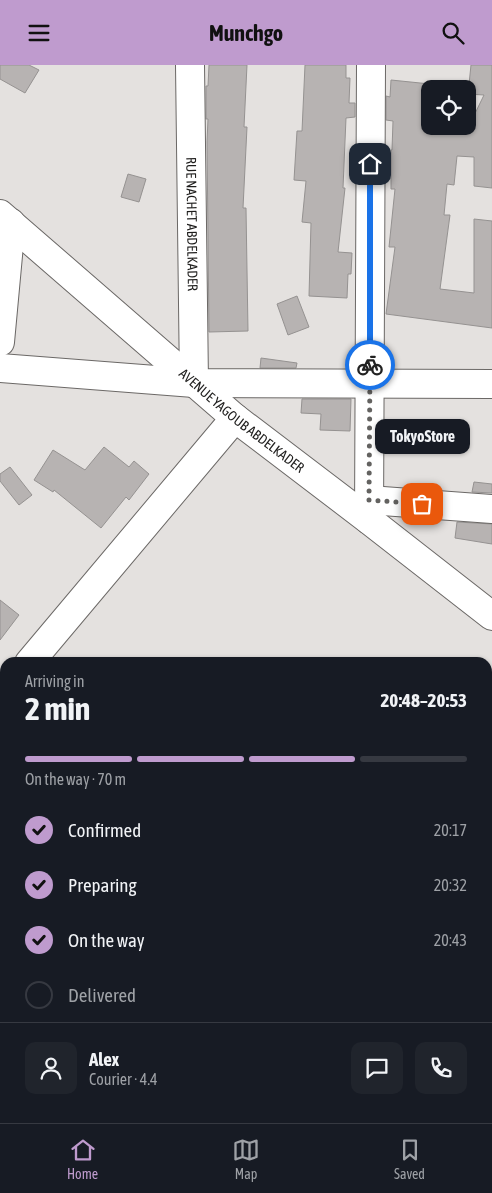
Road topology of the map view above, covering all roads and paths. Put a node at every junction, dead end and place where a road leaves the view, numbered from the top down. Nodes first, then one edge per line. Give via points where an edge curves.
1 (190, 65) edge
2 (370, 65) edge
3 (5, 219) edge
4 (0, 342) edge
5 (0, 368) edge
6 (194, 383) junction
7 (370, 383) junction
8 (492, 384) edge
9 (235, 418) junction
10 (492, 509) edge
11 (369, 510) junction
12 (492, 615) edge
13 (34, 657) edge

1 - 6 street, RUE NACHET ABDELKADER
2 - 7 street
3 - 4 street
3 - 6 street, AVENUE YAGOUB ABDELKADER
5 - 6 street
6 - 7 street
6 - 9 street, AVENUE YAGOUB ABDELKADER
7 - 8 street
7 - 11 street
9 - 11 street, AVENUE YAGOUB ABDELKADER
9 - 13 street
10 - 11 street
11 - 12 street, AVENUE YAGOUB ABDELKADER

